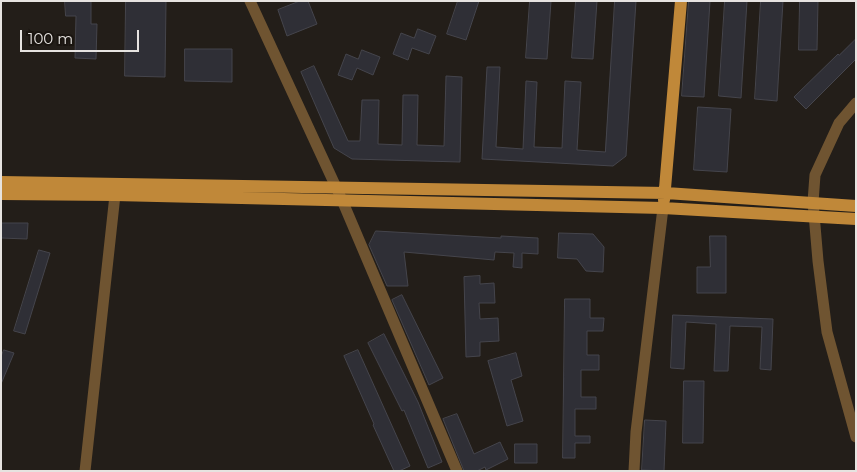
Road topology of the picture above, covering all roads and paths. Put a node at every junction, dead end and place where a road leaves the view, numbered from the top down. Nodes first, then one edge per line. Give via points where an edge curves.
1 (250, 1) edge
2 (681, 1) edge
3 (856, 104) edge
4 (1, 182) edge
5 (336, 188) junction
6 (666, 193) junction
7 (1, 194) edge
8 (115, 195) junction
9 (342, 200) junction
10 (813, 202) junction
11 (856, 206) edge
12 (663, 208) junction
13 (837, 211) junction
14 (814, 217) junction
15 (856, 218) edge
16 (856, 438) edge
17 (85, 471) edge
18 (457, 471) edge
19 (634, 471) edge

1 - 5 street
2 - 6 main road
3 - 10 street via 838,123 815,175
4 - 5 main road
5 - 6 main road
5 - 9 street
6 - 10 main road
6 - 12 main road
7 - 8 main road
8 - 9 main road
8 - 17 street
9 - 12 main road
9 - 18 street
10 - 13 main road
10 - 14 street
11 - 13 main road
12 - 14 main road
12 - 19 street
13 - 14 main road
13 - 15 main road
14 - 16 street via 827,332

